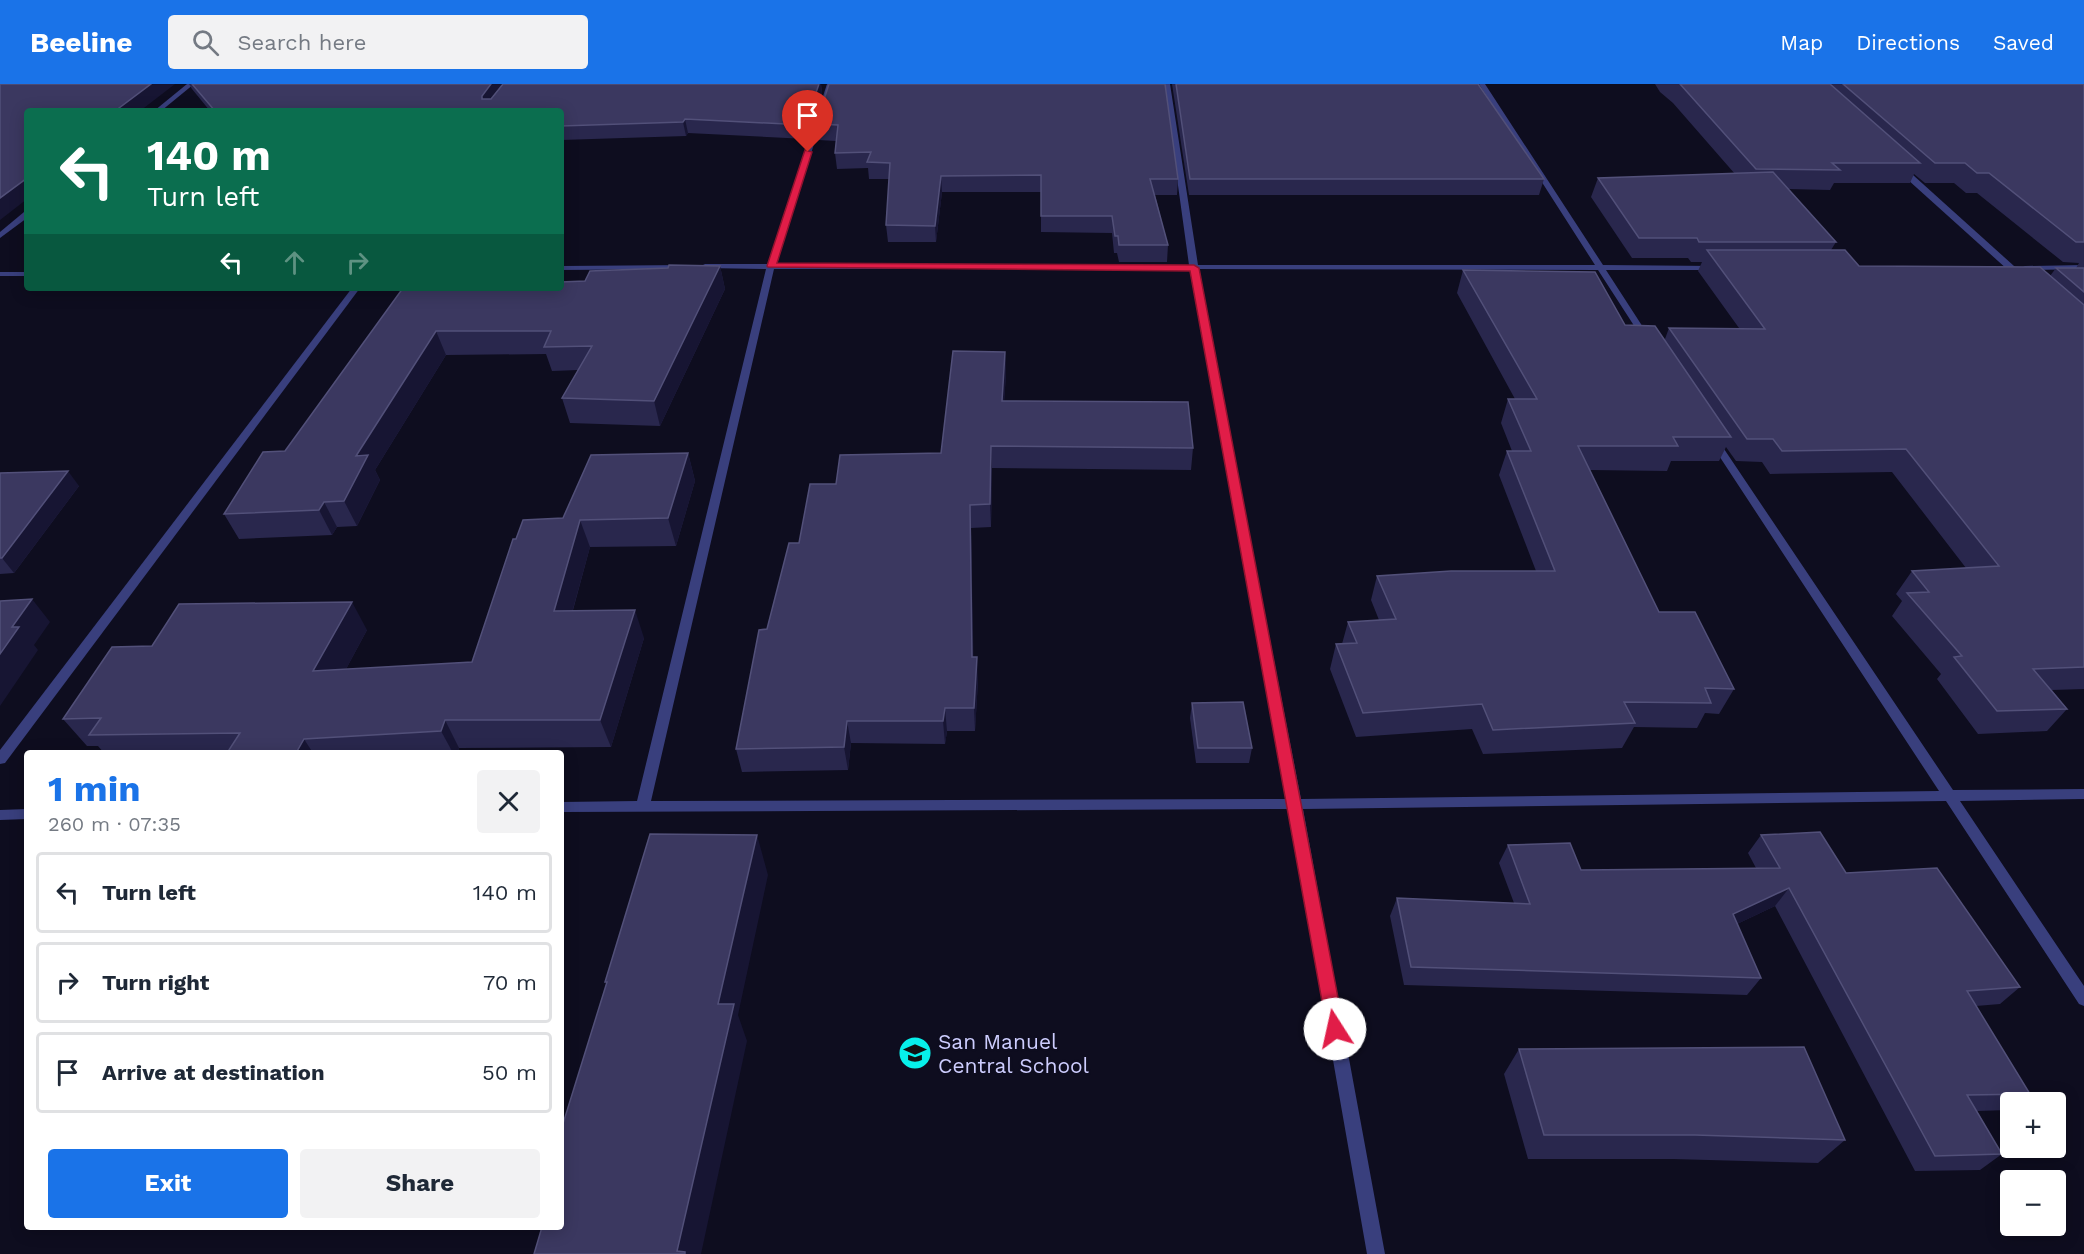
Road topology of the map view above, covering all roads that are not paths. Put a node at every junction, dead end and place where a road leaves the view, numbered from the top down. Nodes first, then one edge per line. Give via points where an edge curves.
1 (191, 84) edge
2 (830, 84) edge
3 (1167, 84) edge
4 (1482, 84) edge
5 (161, 108) edge
6 (1895, 164) edge
7 (24, 216) edge
8 (0, 236) edge
9 (771, 266) junction
10 (2084, 267) edge
11 (564, 268) edge
12 (1194, 268) junction
13 (1599, 268) junction
14 (1728, 268) edge
15 (1998, 268) edge
16 (2010, 268) junction
17 (0, 274) edge
18 (24, 274) edge
19 (2027, 282) edge
20 (354, 291) edge
21 (1652, 348) edge
22 (1705, 427) edge
23 (0, 759) edge
24 (2084, 794) edge
25 (1949, 797) junction
26 (1295, 804) junction
27 (643, 806) junction
28 (564, 807) edge
29 (24, 814) edge
30 (0, 815) edge
31 (2084, 999) edge
32 (1376, 1254) edge

1 - 5 street
2 - 9 street
3 - 12 street
4 - 13 street
6 - 16 street
7 - 8 street
9 - 11 street
9 - 12 street
9 - 27 street
10 - 16 street
12 - 13 street
12 - 26 street
13 - 14 street
13 - 21 street
15 - 16 street
16 - 19 street
17 - 18 street
20 - 23 street
22 - 25 street
24 - 25 street
25 - 26 street
25 - 31 street
26 - 27 street
26 - 32 street
27 - 28 street
29 - 30 street

